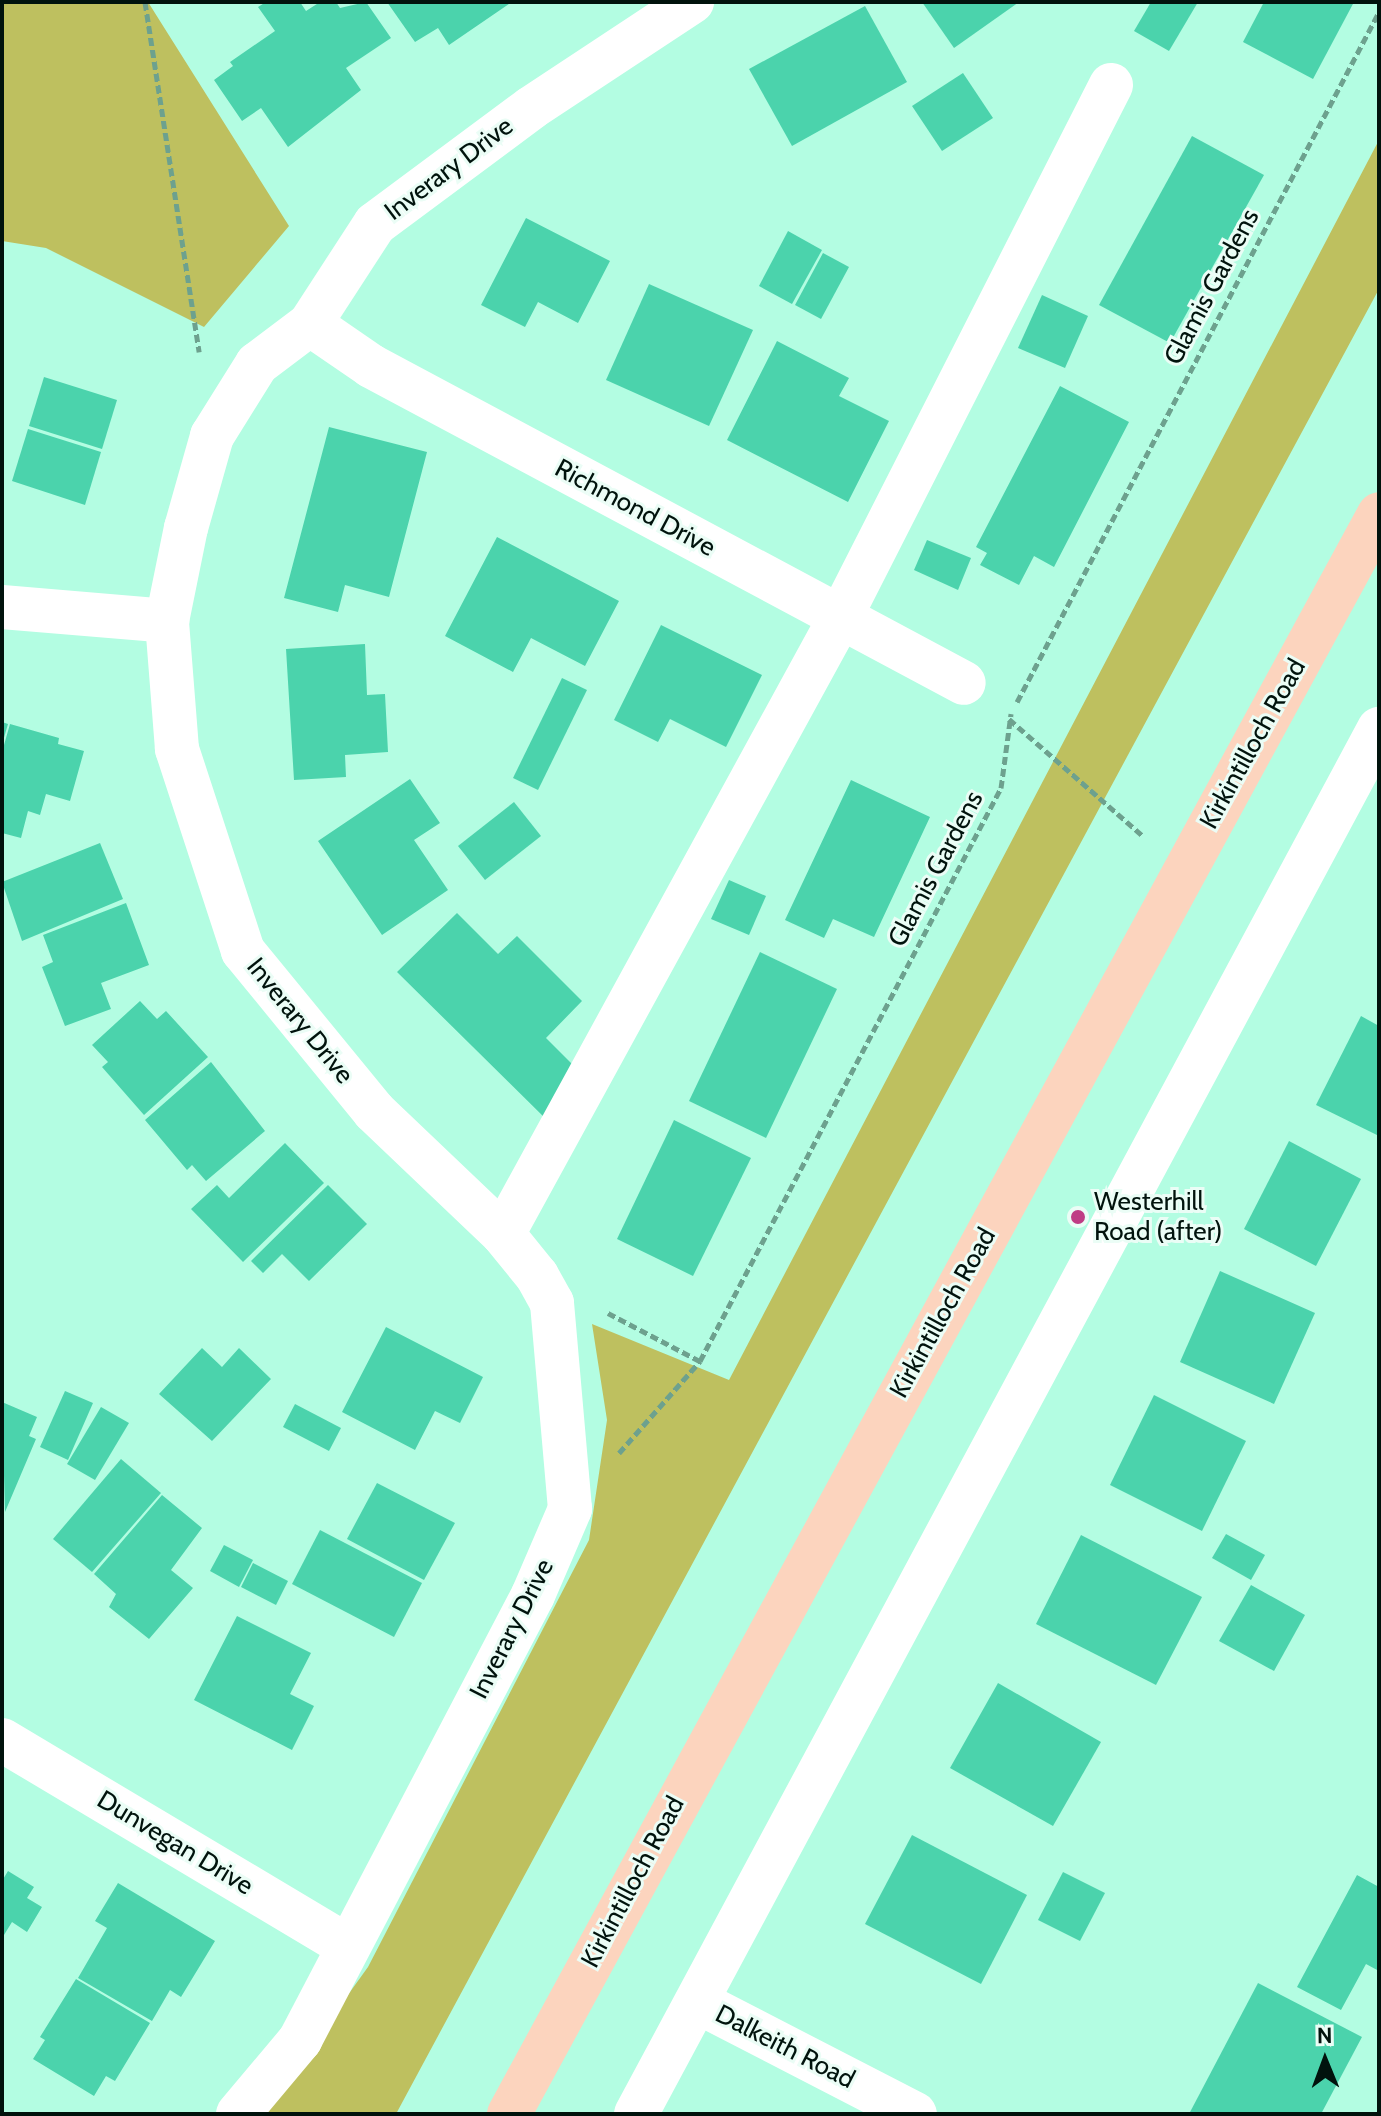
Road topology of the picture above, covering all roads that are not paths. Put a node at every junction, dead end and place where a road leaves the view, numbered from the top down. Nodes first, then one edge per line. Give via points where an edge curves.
1 (692, 2) edge
2 (1111, 85) dead end
3 (310, 324) junction
4 (1379, 514) edge
5 (2, 607) edge
6 (840, 618) junction
7 (167, 621) junction
8 (964, 683) road end
9 (1379, 729) edge
10 (503, 1234) junction
11 (2, 1740) edge
12 (348, 1946) junction
13 (698, 2002) junction
14 (238, 2114) edge
15 (509, 2114) edge
16 (636, 2114) edge
17 (915, 2114) edge

1 - 3 street, Inverary Drive via 531,108 375,224
2 - 6 street
3 - 6 street, Richmond Drive via 371,366
3 - 7 street, Inverary Drive via 257,364 212,436
4 - 15 main road, Kirkintilloch Road
5 - 7 street
6 - 8 street, Richmond Drive
6 - 10 street
7 - 10 street, Inverary Drive via 177,749 243,951 374,1111
9 - 13 street
10 - 12 street, Inverary Drive via 552,1303 570,1509 533,1595
11 - 12 street, Dunvegan Drive
12 - 14 street, Inverary Drive via 300,2040
13 - 16 street
13 - 17 street, Dalkeith Road

